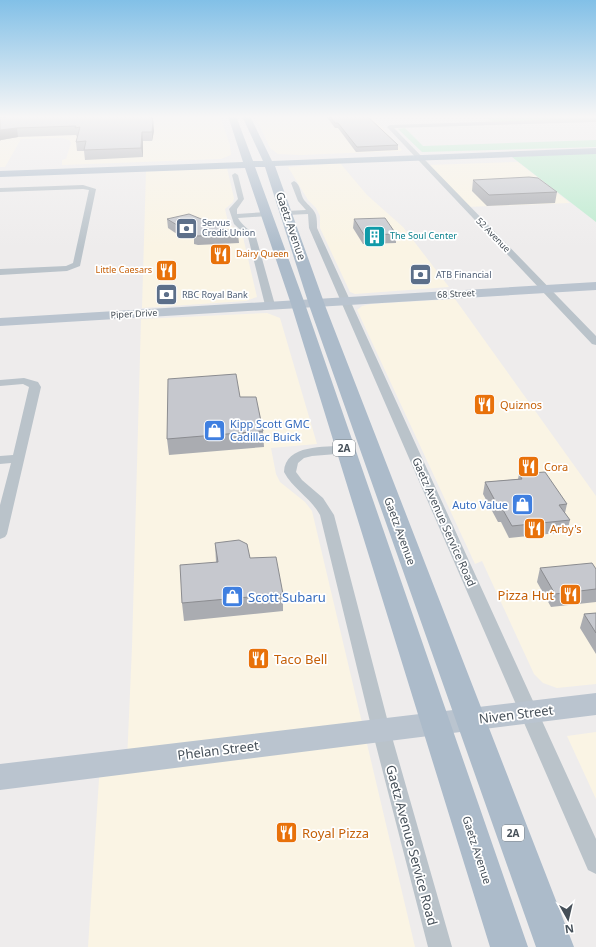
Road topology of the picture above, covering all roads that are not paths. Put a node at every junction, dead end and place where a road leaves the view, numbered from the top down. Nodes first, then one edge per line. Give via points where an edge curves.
1 (223, 160) edge
2 (252, 160) edge
3 (254, 160) edge
4 (257, 160) edge
5 (301, 160) edge
6 (338, 160) edge
7 (421, 160) edge
8 (215, 162) junction
9 (304, 162) junction
10 (255, 165) junction
11 (150, 166) junction
12 (0, 170) edge
13 (0, 174) edge
14 (275, 182) junction
15 (294, 183) dead end
16 (0, 190) edge
17 (281, 196) junction
18 (311, 212) junction
19 (287, 213) junction
20 (267, 214) junction
21 (234, 216) junction
22 (0, 272) edge
23 (596, 286) edge
24 (545, 289) junction
25 (346, 301) junction
26 (307, 303) junction
27 (270, 305) junction
28 (0, 322) edge
29 (596, 342) edge
30 (0, 382) edge
31 (345, 450) junction
32 (18, 458) junction
33 (0, 460) edge
34 (2, 519) edge
35 (0, 534) edge
36 (596, 704) edge
37 (530, 712) junction
38 (470, 720) junction
39 (435, 724) junction
40 (381, 730) junction
41 (0, 777) edge
42 (596, 863) edge
43 (440, 947) edge
44 (508, 947) edge
45 (555, 947) edge

1 - 8 main road
2 - 10 main road, Gaetz Avenue / 2A
3 - 10 main road
4 - 10 main road, Gaetz Avenue / 2A
5 - 10 main road
6 - 9 main road
7 - 24 street, 52 Avenue
8 - 10 main road
8 - 11 main road
9 - 10 main road
9 - 14 main road via 282,167
10 - 11 main road via 245,169
10 - 14 main road, Gaetz Avenue / 2A
10 - 17 main road via 272,191
10 - 20 main road, Gaetz Avenue / 2A
10 - 21 street via 241,199 233,209
11 - 12 main road
11 - 13 main road
14 - 17 main road, Gaetz Avenue / 2A
15 - 18 street, Gaetz Avenue Service Road via 302,201
16 - 22 street via 83,187 93,189 77,264 67,268
17 - 19 main road, Gaetz Avenue / 2A
18 - 19 street
18 - 25 street, Gaetz Avenue Service Road via 314,218 313,228
19 - 26 main road, Gaetz Avenue / 2A
20 - 21 street
20 - 26 main road, Gaetz Avenue / 2A
21 - 27 street via 238,225 252,237
23 - 24 street, 68 Street
24 - 25 street, 68 Street
24 - 29 street, 52 Avenue
25 - 26 street, 68 Street
25 - 37 street, Gaetz Avenue Service Road
26 - 27 street, Piper Drive
26 - 31 main road, Gaetz Avenue / 2A
26 - 38 main road, Gaetz Avenue / 2A
27 - 28 street, Piper Drive
30 - 32 street via 28,382 35,386
31 - 39 main road, Gaetz Avenue / 2A
31 - 40 street, Gaetz Avenue Service Road via 314,452 299,456 293,461 290,472 293,478 321,503 327,516
32 - 33 street
32 - 34 street
34 - 35 street
36 - 37 street, Niven Street
37 - 38 street, Niven Street
37 - 42 street, Gaetz Avenue Service Road
38 - 39 street, Niven Street
38 - 45 main road, Gaetz Avenue / 2A
39 - 40 street, Phelan Street
39 - 44 main road, Gaetz Avenue / 2A
40 - 41 street, Phelan Street
40 - 43 street, Gaetz Avenue Service Road

